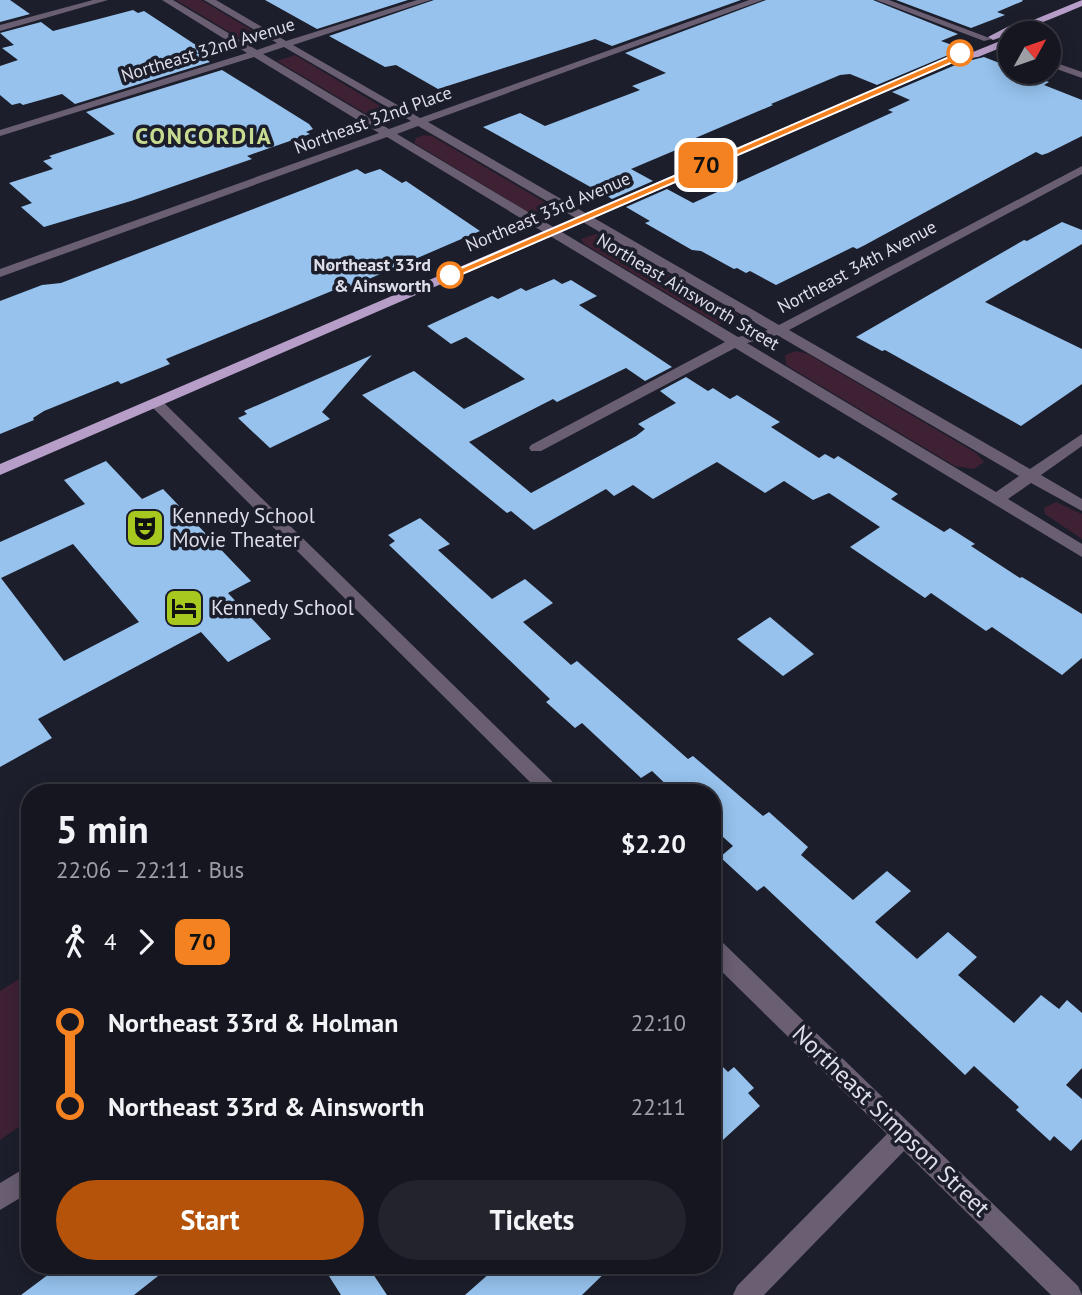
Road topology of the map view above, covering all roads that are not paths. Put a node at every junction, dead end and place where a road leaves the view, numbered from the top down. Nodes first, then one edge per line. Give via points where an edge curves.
1 (103, 0) edge
2 (167, 0) edge
3 (209, 0) edge
4 (426, 0) edge
5 (758, 0) edge
6 (881, 0) edge
7 (1082, 3) edge
8 (1045, 21) edge
9 (0, 28) edge
10 (998, 34) edge
11 (986, 39) junction
12 (285, 45) junction
13 (998, 47) edge
14 (256, 54) junction
15 (957, 57) junction
16 (1061, 67) edge
17 (1082, 75) edge
18 (418, 123) junction
19 (0, 133) edge
20 (387, 134) junction
21 (1082, 169) edge
22 (583, 218) junction
23 (550, 232) junction
24 (0, 273) edge
25 (778, 331) junction
26 (736, 342) junction
27 (156, 403) junction
28 (1082, 439) edge
29 (536, 448) dead end
30 (0, 470) edge
31 (1030, 476) junction
32 (996, 499) junction
33 (1082, 506) edge
34 (1082, 551) edge
35 (545, 784) edge
36 (721, 956) edge
37 (904, 1134) junction
38 (21, 1183) edge
39 (0, 1198) edge
40 (746, 1295) edge
41 (1069, 1295) edge

1 - 9 street
2 - 14 street, Northeast Ainsworth Street
3 - 12 street, Northeast Ainsworth Street
4 - 12 street, Northeast 32nd Avenue
5 - 18 street, Northeast 32nd Place
6 - 11 street
7 - 8 main road, Northeast 33rd Avenue
10 - 11 main road, Northeast 33rd Avenue
11 - 15 main road, Northeast 33rd Avenue
12 - 14 street, Northeast 32nd Avenue
12 - 18 street, Northeast Ainsworth Street
13 - 15 main road, Northeast 33rd Avenue
14 - 19 street, Northeast 32nd Avenue
14 - 20 street, Northeast Ainsworth Street
15 - 22 main road, Northeast 33rd Avenue
16 - 17 street
18 - 20 street, Northeast 32nd Place
18 - 22 street, Northeast Ainsworth Street
20 - 23 street, Northeast Ainsworth Street
20 - 24 street, Northeast 32nd Place
21 - 25 street, Northeast 34th Avenue
22 - 23 main road, Northeast 33rd Avenue
22 - 25 street, Northeast Ainsworth Street
23 - 26 street, Northeast Ainsworth Street
23 - 27 main road, Northeast 33rd Avenue
25 - 26 street, Northeast 34th Avenue
25 - 31 street, Northeast Ainsworth Street
26 - 29 street, Northeast 34th Avenue
26 - 32 street, Northeast Ainsworth Street
27 - 30 main road, Northeast 33rd Avenue
27 - 35 street
28 - 31 street
31 - 32 street
31 - 33 street, Northeast Ainsworth Street
32 - 34 street, Northeast Ainsworth Street
36 - 37 street, Northeast Simpson Street
37 - 40 street
37 - 41 street, Northeast Simpson Street
38 - 39 street

